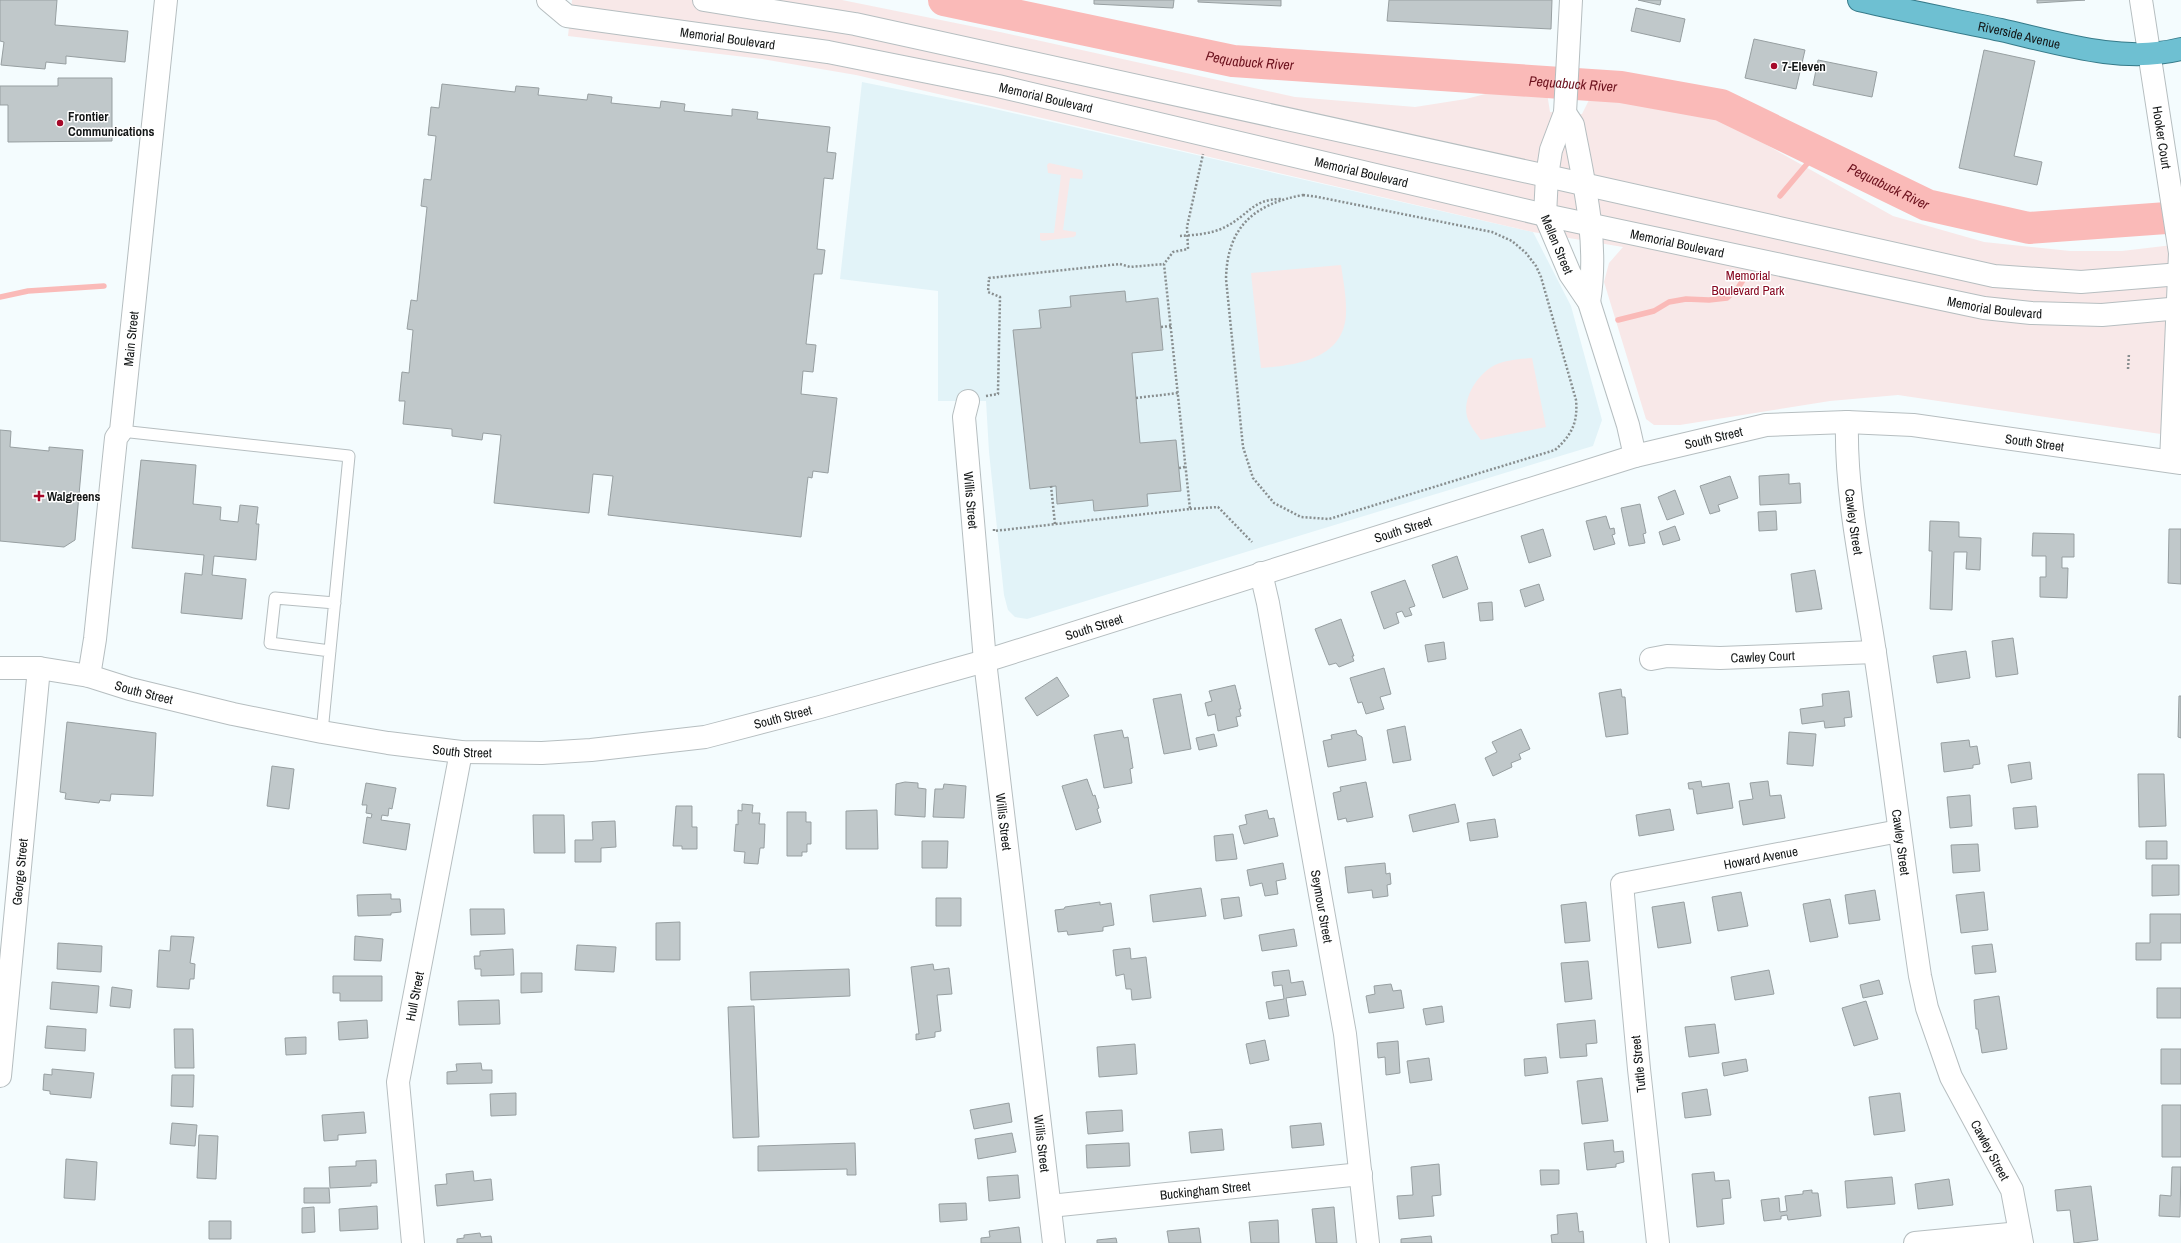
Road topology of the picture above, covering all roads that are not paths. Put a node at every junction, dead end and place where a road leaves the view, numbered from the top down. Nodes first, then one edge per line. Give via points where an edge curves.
1 (166, 0) edge
2 (548, 0) edge
3 (704, 0) edge
4 (1571, 0) edge
5 (1859, 0) edge
6 (2141, 0) edge
7 (2181, 49) edge
8 (2148, 53) junction
9 (1565, 113) junction
10 (1547, 176) junction
11 (1584, 184) junction
12 (1546, 215) junction
13 (1590, 224) junction
14 (2180, 274) edge
15 (1589, 302) junction
16 (2179, 308) edge
17 (976, 401) road end
18 (1847, 422) junction
19 (121, 431) junction
20 (1635, 456) junction
21 (2176, 462) edge
22 (1260, 573) junction
23 (334, 603) junction
24 (330, 651) junction
25 (1875, 652) junction
26 (1651, 659) dead end
27 (985, 661) junction
28 (0, 668) edge
29 (39, 668) junction
30 (89, 676) junction
31 (322, 732) junction
32 (461, 752) junction
33 (1899, 831) junction
34 (1622, 884) joint
35 (0, 1076) edge
36 (1361, 1174) junction
37 (1050, 1206) junction
38 (2021, 1238) edge
39 (413, 1243) edge
40 (1054, 1243) edge
41 (1368, 1243) edge
42 (1658, 1243) edge
43 (1915, 1243) edge

1 - 19 main road, Main Street
2 - 12 main road, Memorial Boulevard via 567,16 828,52 990,84
3 - 10 main road via 855,24
4 - 9 main road, Mellen Street
5 - 8 highway, Riverside Avenue via 2070,45 2117,53
6 - 8 main road, Hooker Court
7 - 8 highway, Riverside Avenue
8 - 14 main road, Hooker Court via 2172,193
9 - 10 main road, Mellen Street via 1551,150
9 - 11 main road, Mellen Street via 1573,125
10 - 11 main road
10 - 12 main road, Mellen Street
11 - 13 main road, Mellen Street
11 - 14 main road via 1994,276 2081,282
12 - 13 main road, Memorial Boulevard
12 - 15 main road, Mellen Street via 1570,274
13 - 15 main road, Mellen Street via 1593,277
13 - 16 main road, Memorial Boulevard via 1984,308 2102,316
14 - 16 main road, Hooker Court
15 - 20 main road, Mellen Street via 1628,425
16 - 21 main road, Hooker Court
17 - 27 main road, Willis Street via 964,416
18 - 20 main road, South Street via 1766,425
18 - 21 main road, South Street via 1913,425
18 - 25 main road, Cawley Street via 1846,447 1853,508
19 - 23 lane via 349,456
19 - 30 main road, Main Street via 116,438
20 - 22 main road, South Street
22 - 27 main road, South Street
22 - 36 main road, Seymour Street via 1268,603 1345,1034
23 - 24 lane
23 - 24 lane via 275,598 270,643
24 - 31 lane
25 - 26 main road, Cawley Court via 1720,658 1667,656
25 - 33 main road, Cawley Street
27 - 32 main road, South Street via 705,737 591,750
27 - 37 main road, Willis Street
28 - 29 main road, South Street
29 - 30 main road, South Street
29 - 35 main road, George Street
30 - 31 main road, South Street via 130,689
31 - 32 main road, South Street
32 - 39 main road, Hull Street via 398,1082
33 - 34 main road, Howard Avenue
33 - 38 main road, Cawley Street via 1920,976 1928,1008 1951,1077 2012,1190
34 - 42 main road, Tuttle Street via 1638,1069
36 - 37 main road, Buckingham Street
36 - 41 main road, Seymour Street
37 - 40 main road, Willis Street
38 - 43 main road

